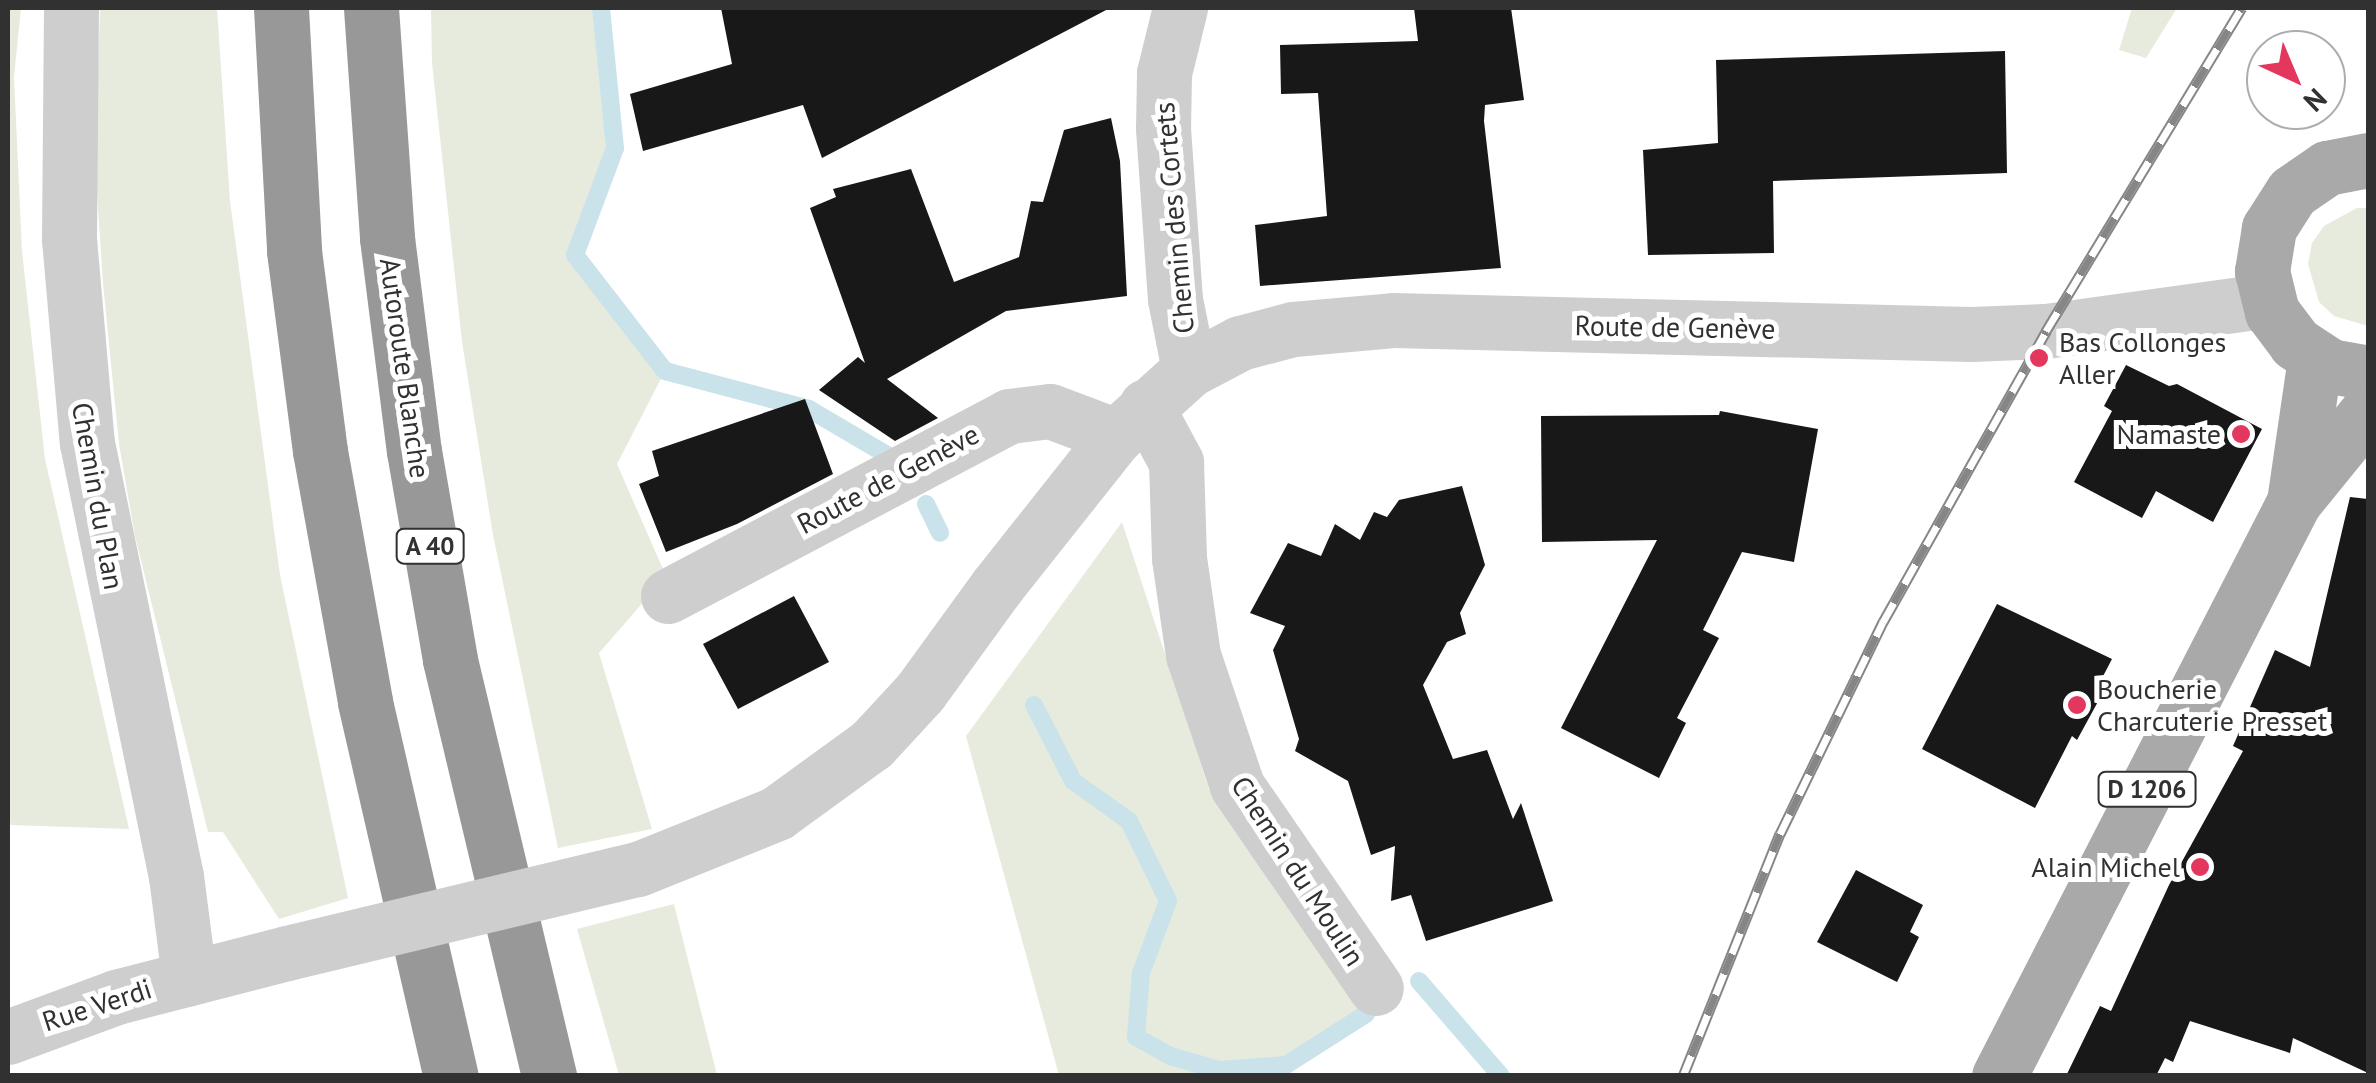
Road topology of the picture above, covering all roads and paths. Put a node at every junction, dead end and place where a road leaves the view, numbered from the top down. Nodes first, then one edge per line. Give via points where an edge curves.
1 (71, 8) edge
2 (280, 8) edge
3 (371, 8) edge
4 (1173, 10) edge
5 (2368, 160) edge
6 (2268, 300) junction
7 (2315, 358) junction
8 (1189, 370) junction
9 (2368, 373) edge
10 (2368, 412) edge
11 (1131, 421) junction
12 (2294, 502) junction
13 (668, 596) dead end
14 (286, 953) joint
15 (189, 978) junction
16 (1376, 988) dead end
17 (8, 1037) edge
18 (451, 1076) edge
19 (549, 1076) edge
20 (1999, 1076) edge

1 - 15 street, Chemin du Plan via 68,239 86,444 176,876
2 - 18 highway via 294,251 320,452 365,702
3 - 19 highway, Autoroute Blanche / A 40 via 387,238 414,451 450,660
4 - 8 street, Chemin des Cortets via 1163,128 1174,299
5 - 6 main road via 2328,168 2283,203 2263,257
6 - 7 main road via 2286,334
6 - 8 street, Route de Genève via 1972,334 1377,322 1271,334
7 - 9 main road
7 - 12 main road, D 1206
8 - 11 street, Route de Genève
10 - 12 main road, D 1206
11 - 13 street, Route de Genève via 1050,411 1009,416
11 - 14 street, Route de Genève, bridge via 920,692 872,744 776,814 638,869
11 - 16 street, Chemin du Moulin via 1176,462 1179,558 1193,654 1237,786
12 - 20 main road, D 1206
14 - 15 street, Rue Verdi
15 - 17 street, Rue Verdi via 56,1016

